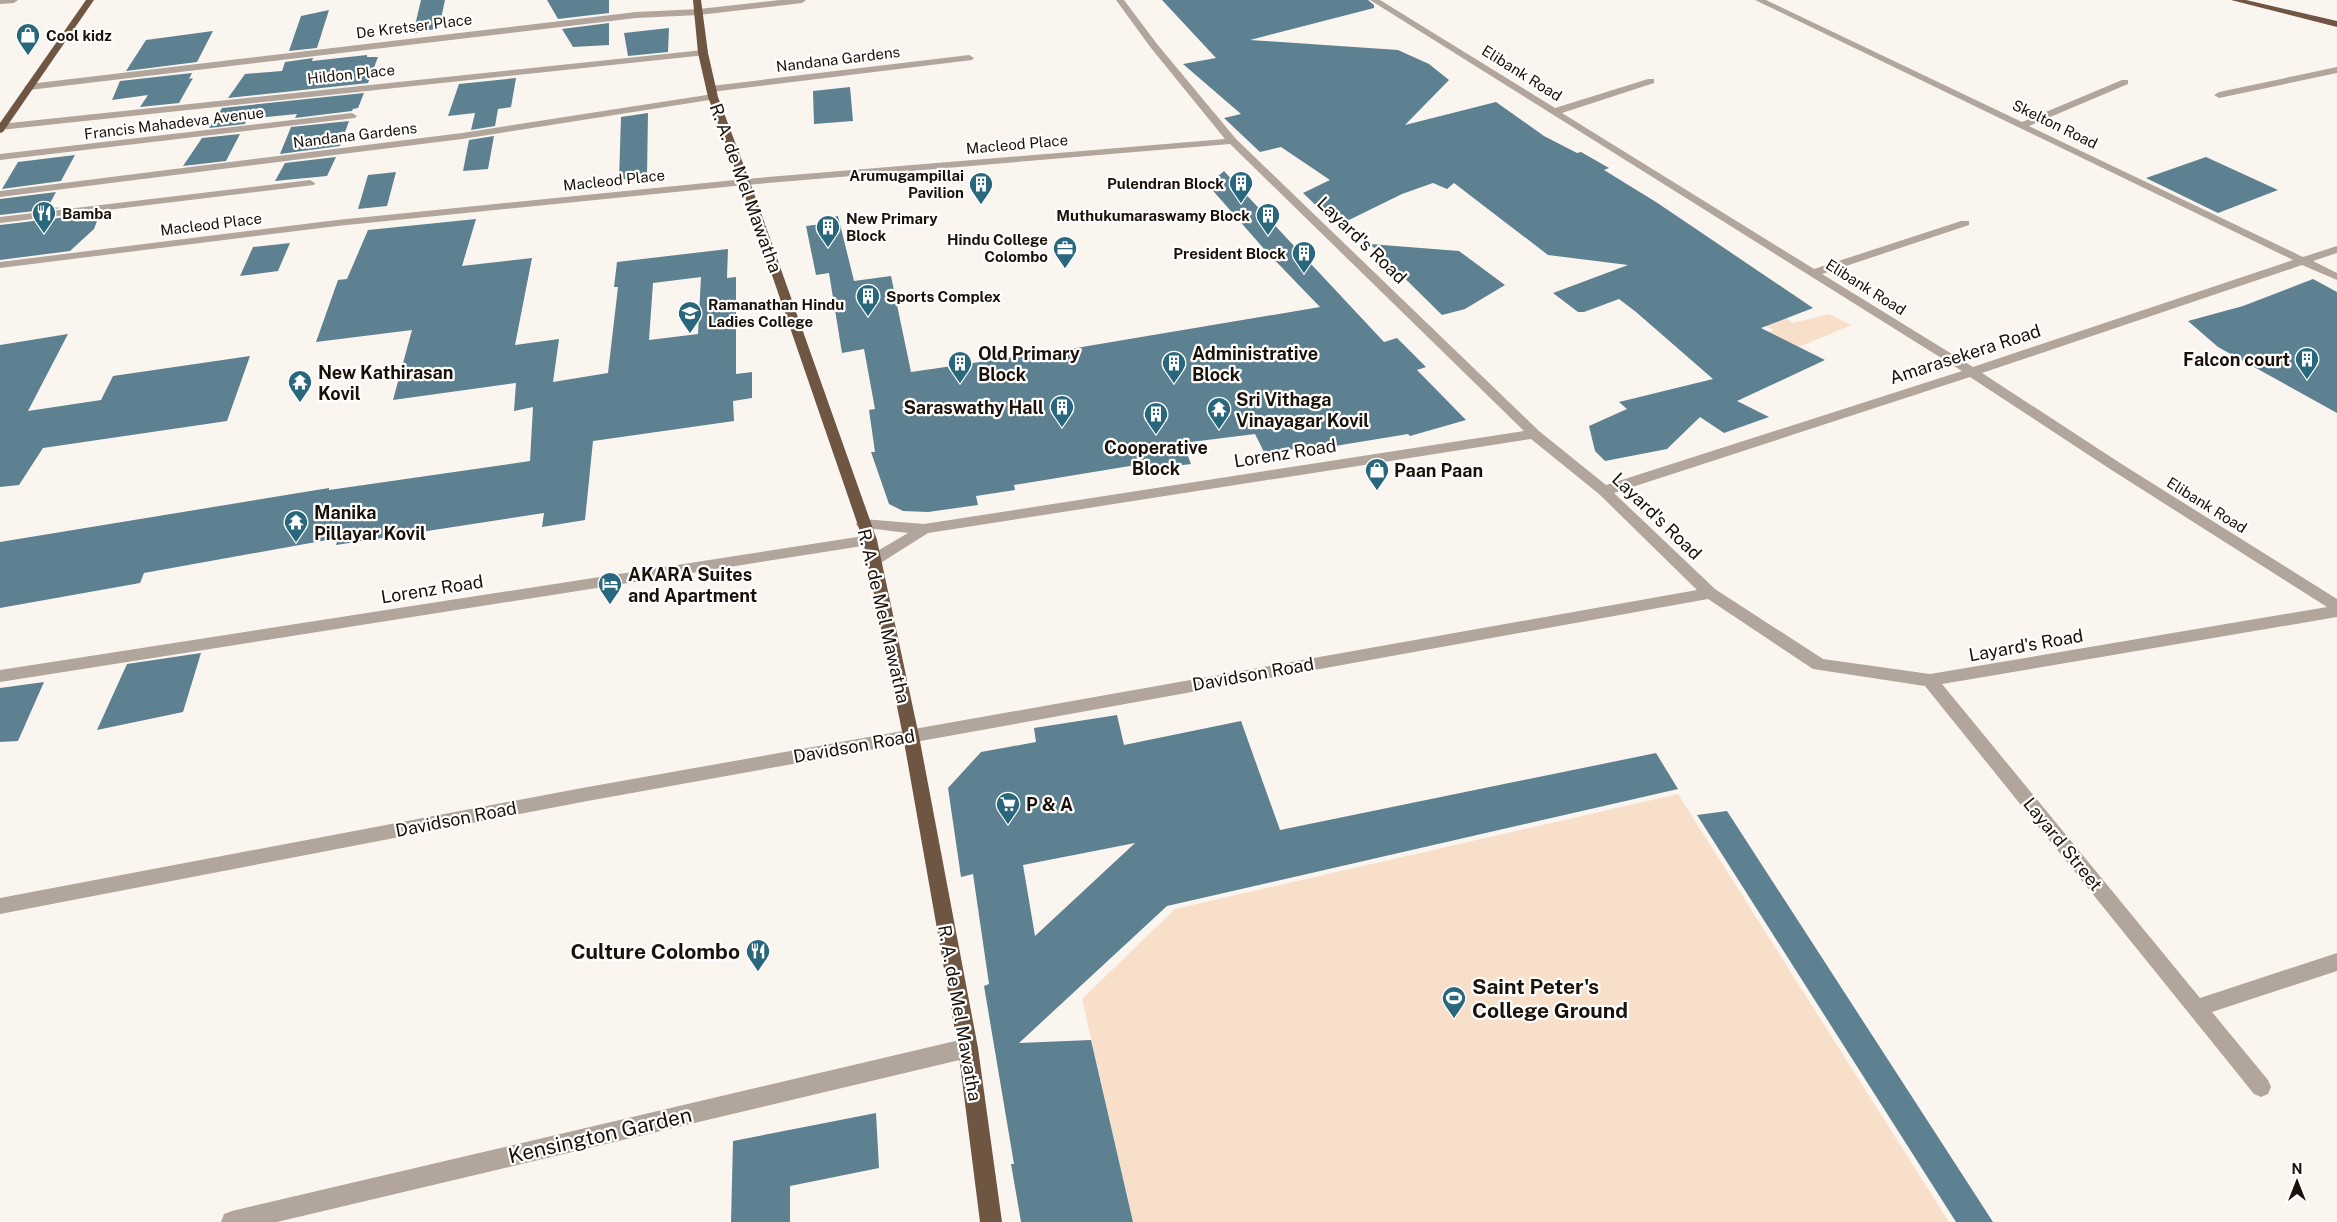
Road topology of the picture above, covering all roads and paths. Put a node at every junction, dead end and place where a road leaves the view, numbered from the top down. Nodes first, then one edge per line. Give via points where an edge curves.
1 (14, 0) edge
2 (90, 0) edge
3 (802, 0) edge
4 (1120, 0) edge
5 (1374, 0) edge
6 (1759, 0) edge
7 (2235, 0) edge
8 (2262, 0) edge
9 (0, 2) edge
10 (698, 6) edge
11 (2337, 18) edge
12 (2337, 24) edge
13 (703, 53) junction
14 (969, 58) dead end
15 (2337, 70) edge
16 (1651, 81) dead end
17 (2125, 82) dead end
18 (29, 87) junction
19 (712, 93) junction
20 (2219, 95) dead end
21 (1554, 112) junction
22 (352, 116) dead end
23 (2024, 125) junction
24 (1, 128) edge
25 (1232, 141) junction
26 (0, 157) edge
27 (745, 182) junction
28 (310, 184) dead end
29 (0, 194) edge
30 (0, 220) edge
31 (1965, 223) dead end
32 (2337, 249) edge
33 (2303, 260) junction
34 (0, 266) edge
35 (1813, 273) junction
36 (2337, 277) edge
37 (1972, 372) junction
38 (1534, 434) junction
39 (1604, 491) junction
40 (863, 524) junction
41 (924, 529) junction
42 (870, 540) junction
43 (874, 560) junction
44 (1710, 593) junction
45 (2337, 606) edge
46 (2337, 611) edge
47 (0, 676) edge
48 (1930, 680) junction
49 (911, 736) junction
50 (0, 906) edge
51 (2337, 962) edge
52 (2197, 1008) junction
53 (968, 1048) junction
54 (2261, 1087) dead end
55 (232, 1222) edge
56 (991, 1222) edge

1 - 9 street
2 - 18 highway
3 - 10 street, De Kretser Place
4 - 25 street, Layard's Road
5 - 21 street, Elibank Road
6 - 23 street, Skelton Road
7 - 12 highway
8 - 11 highway
10 - 13 highway, R. A. de Mel Mawatha
10 - 18 street, De Kretser Place
13 - 19 highway, R. A. de Mel Mawatha
13 - 24 street, Hildon Place
14 - 19 street, Nandana Gardens
15 - 20 street
16 - 21 street
17 - 23 street
18 - 24 highway
19 - 27 highway, R. A. de Mel Mawatha
19 - 29 street, Nandana Gardens via 462,136
21 - 35 street, Elibank Road
22 - 26 street, Francis Mahadeva Avenue
23 - 33 street, Skelton Road
25 - 27 street, Macleod Place
25 - 38 street, Layard's Road
27 - 34 street, Macleod Place via 337,223
27 - 40 highway, R. A. de Mel Mawatha
28 - 30 street
31 - 35 street
32 - 33 street, Amarasekera Road
33 - 36 street, Skelton Road
33 - 37 street, Amarasekera Road
35 - 37 street, Elibank Road
37 - 39 street, Amarasekera Road
37 - 45 street, Elibank Road
38 - 39 street, Layard's Road
38 - 41 street, Lorenz Road
39 - 44 street, Layard's Road
40 - 41 street, Lorenz Road
40 - 42 highway, R. A. de Mel Mawatha
41 - 43 street, Lorenz Road
42 - 43 highway, R. A. de Mel Mawatha
42 - 47 street, Lorenz Road
43 - 49 highway, R. A. de Mel Mawatha
44 - 48 street, Layard's Road via 1819,665
44 - 49 street, Davidson Road
46 - 48 street, Layard's Road
48 - 52 street, Layard Street
49 - 50 street, Davidson Road
49 - 53 highway, R. A. de Mel Mawatha
51 - 52 street
52 - 54 street, Layard Street
53 - 55 street, Kensington Garden
53 - 56 highway, R. A. de Mel Mawatha

